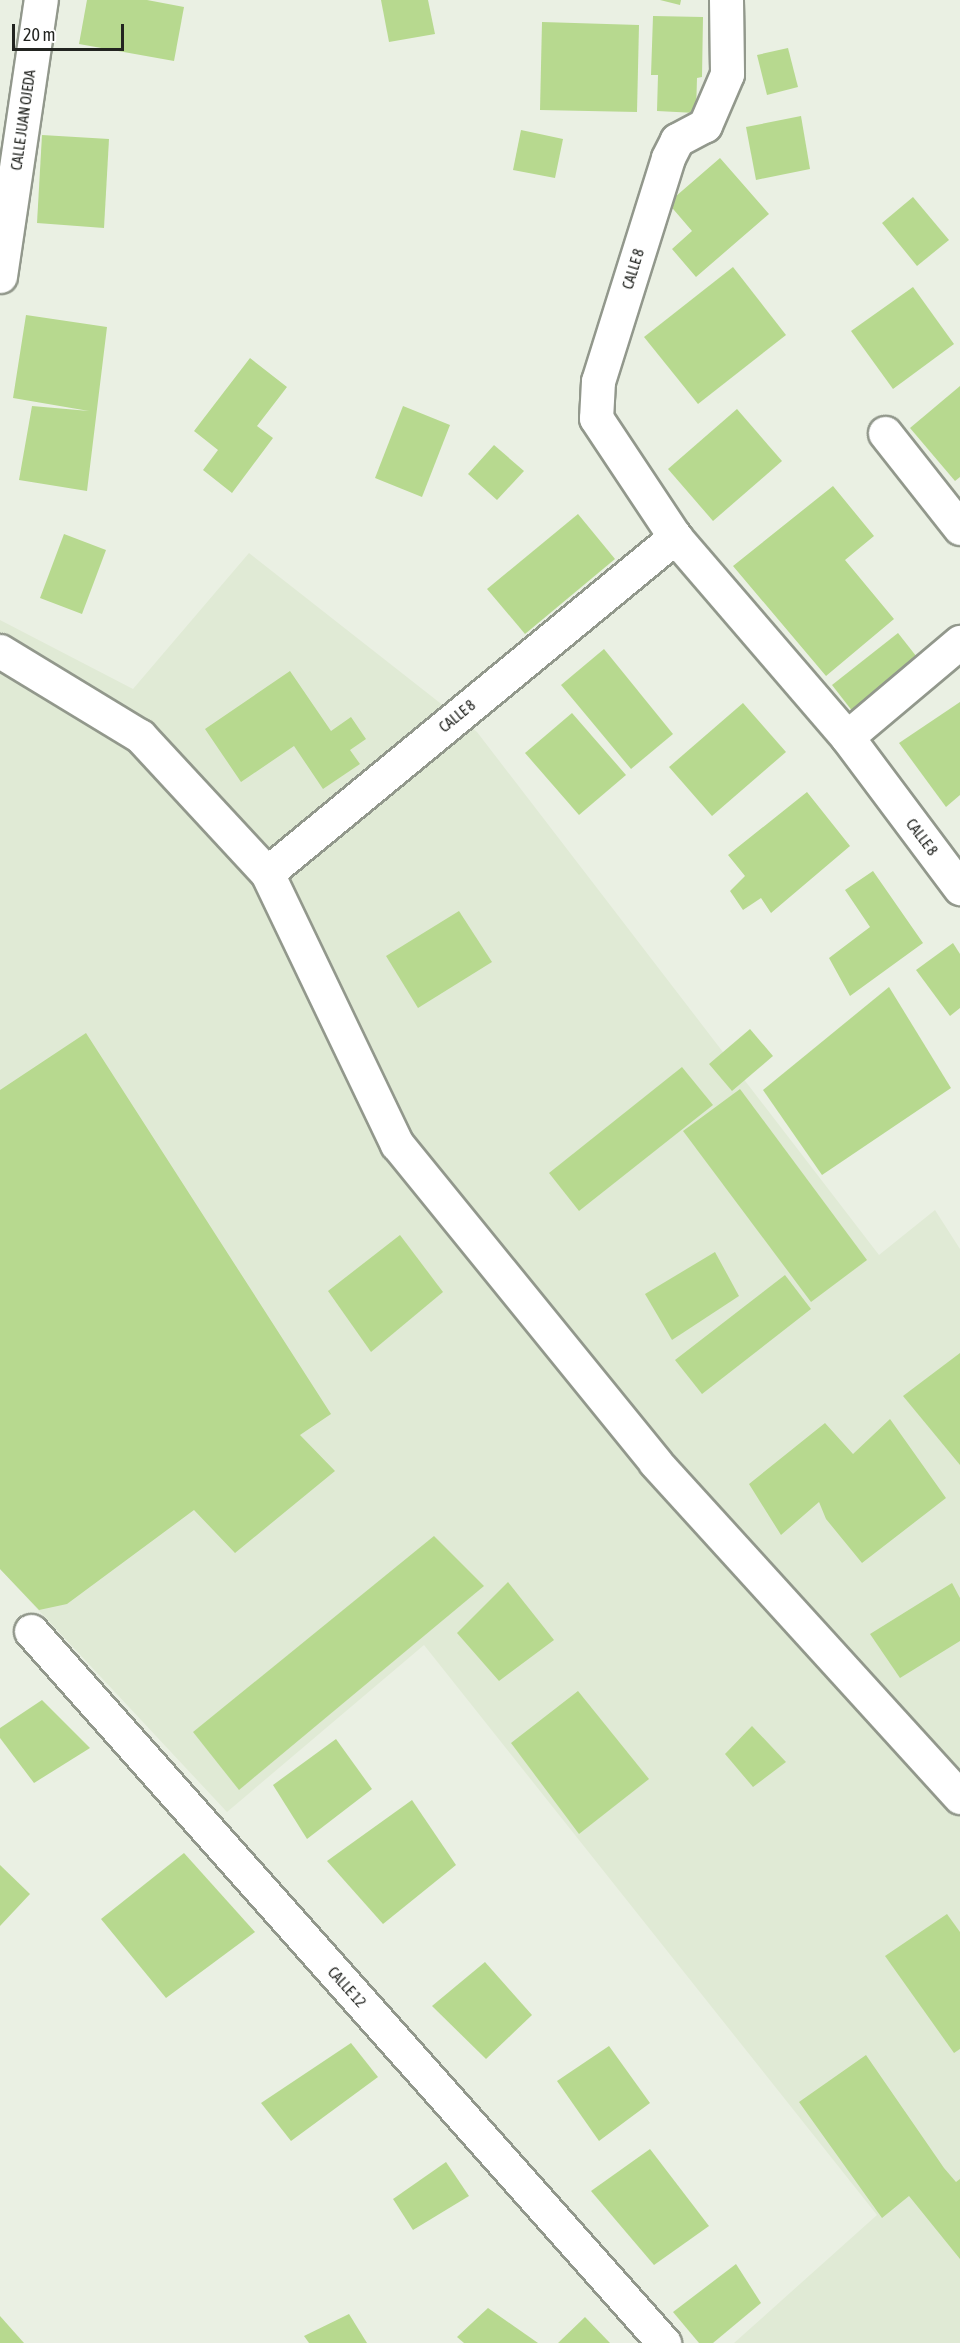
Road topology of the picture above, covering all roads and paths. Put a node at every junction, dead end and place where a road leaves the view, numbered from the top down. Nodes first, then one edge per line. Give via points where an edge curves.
1 (41, 0) edge
2 (726, 0) edge
3 (0, 276) edge
4 (885, 433) dead end
5 (960, 528) edge
6 (675, 537) junction
7 (960, 642) edge
8 (0, 651) edge
9 (847, 737) junction
10 (267, 873) junction
11 (960, 888) edge
12 (31, 1631) dead end
13 (960, 1797) edge
14 (664, 2343) edge

1 - 3 street, CALLE JUAN OJEDA
2 - 6 street, CALLE 8 via 727,74 705,125 677,140 668,158 598,381 597,418
4 - 5 street
6 - 9 street, CALLE 8
6 - 10 street, CALLE 8
7 - 9 street
8 - 10 street via 140,736
9 - 11 street, CALLE 8
10 - 13 street via 397,1144 655,1462
12 - 14 street, CALLE 12

